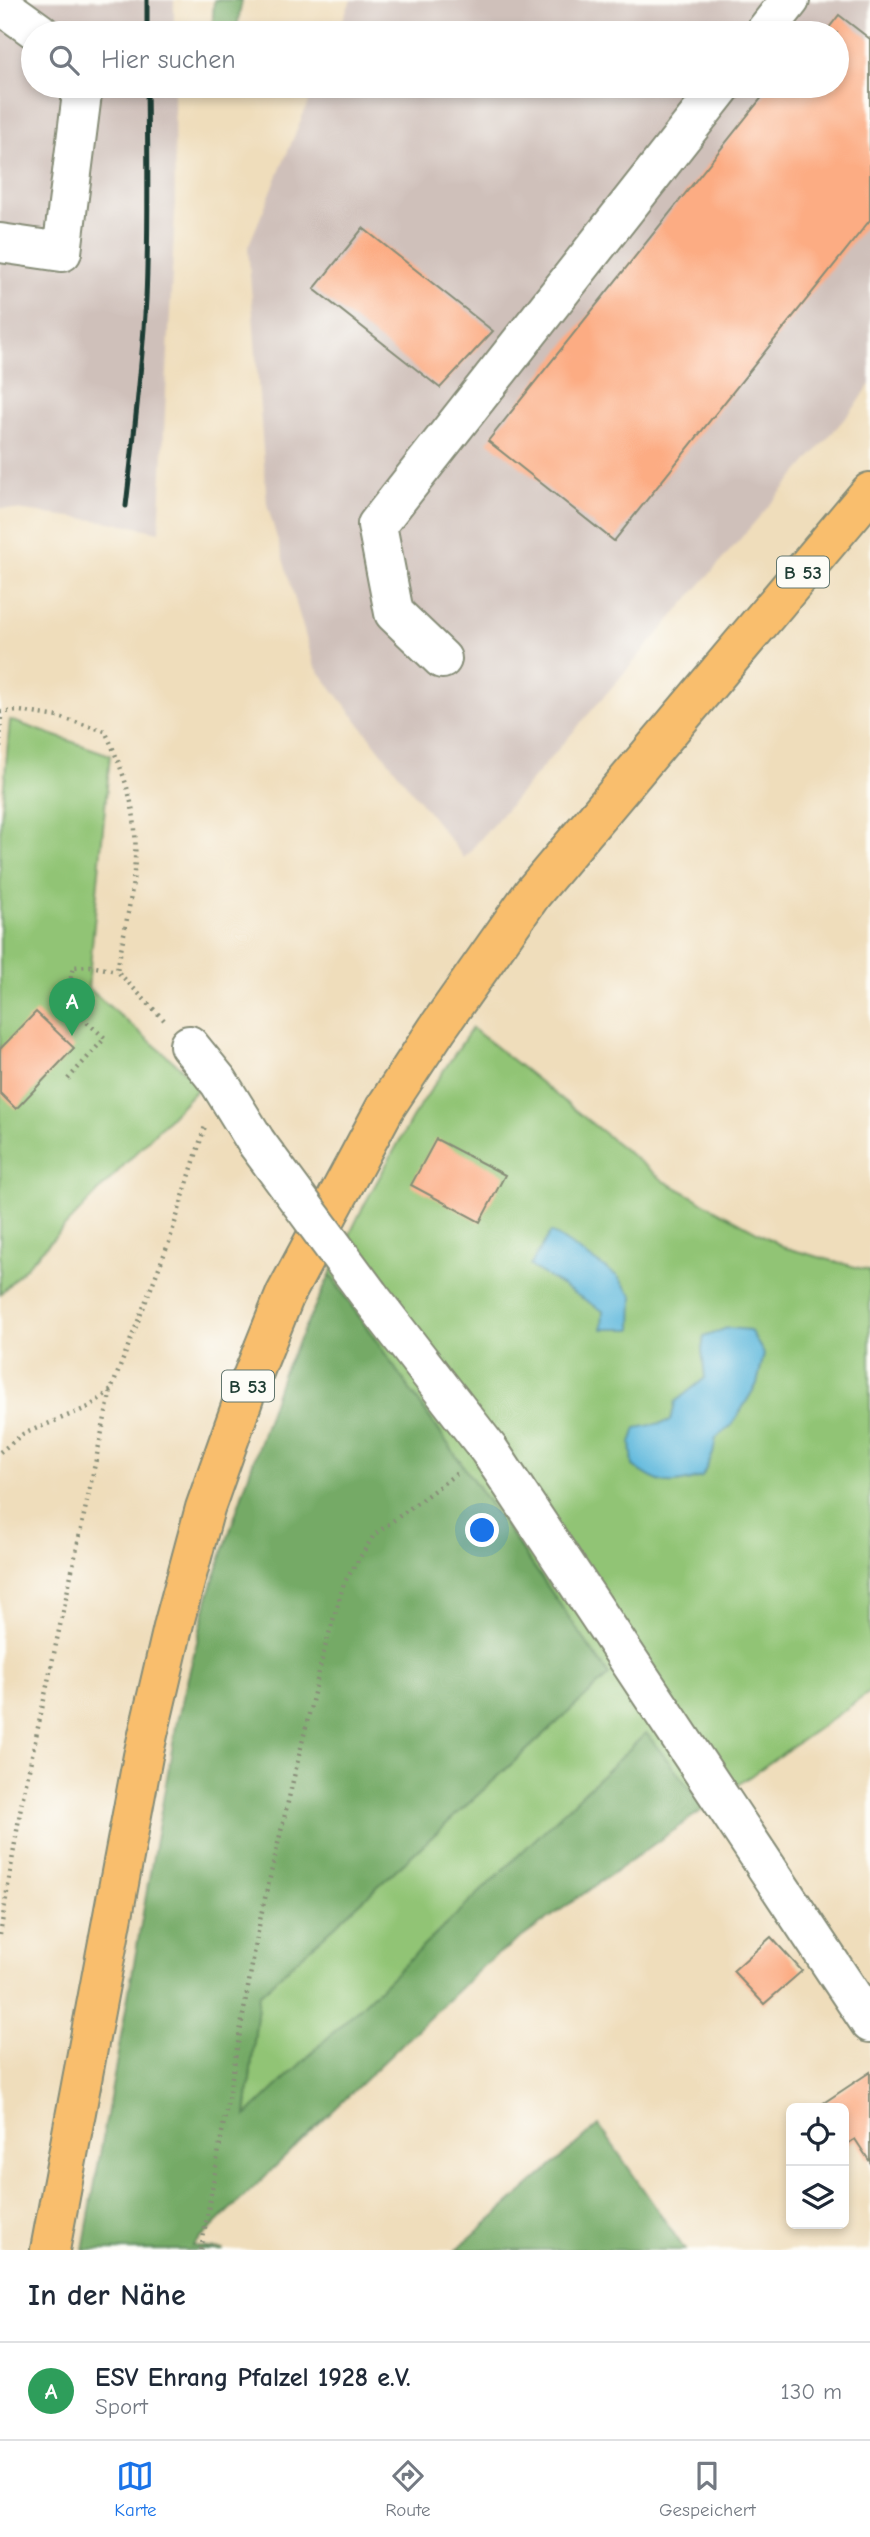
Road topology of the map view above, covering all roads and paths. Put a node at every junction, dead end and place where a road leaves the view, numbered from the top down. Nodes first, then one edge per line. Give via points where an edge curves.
1 (790, 0) edge
2 (0, 4) edge
3 (23, 21) edge
4 (773, 21) edge
5 (81, 98) edge
6 (713, 98) edge
7 (0, 243) edge
8 (870, 492) edge
9 (443, 659) dead end
10 (1, 713) edge
11 (0, 748) edge
12 (117, 971) junction
13 (189, 1045) joint
14 (68, 1079) dead end
15 (219, 1082) junction
16 (111, 1390) junction
17 (489, 1450) junction
18 (0, 1452) edge
19 (0, 1935) edge
20 (870, 2023) edge
21 (50, 2250) edge
22 (201, 2250) edge

1 - 4 street
2 - 3 street
5 - 7 street via 62,252
6 - 9 street via 377,526 394,612
8 - 21 main road, B 53 via 532,894 385,1108 285,1295 205,1508 174,1623 143,1756
10 - 11 path
10 - 12 path via 20,710 105,731 120,762 135,829 132,893
12 - 13 path
12 - 14 path via 73,967 66,1004 105,1038
13 - 15 street
15 - 16 path via 169,1242
15 - 17 street, bridge via 256,1142
16 - 18 path via 89,1407 23,1434
16 - 19 path via 21,1806
17 - 20 street
17 - 22 path via 374,1535 344,1583 261,1915

